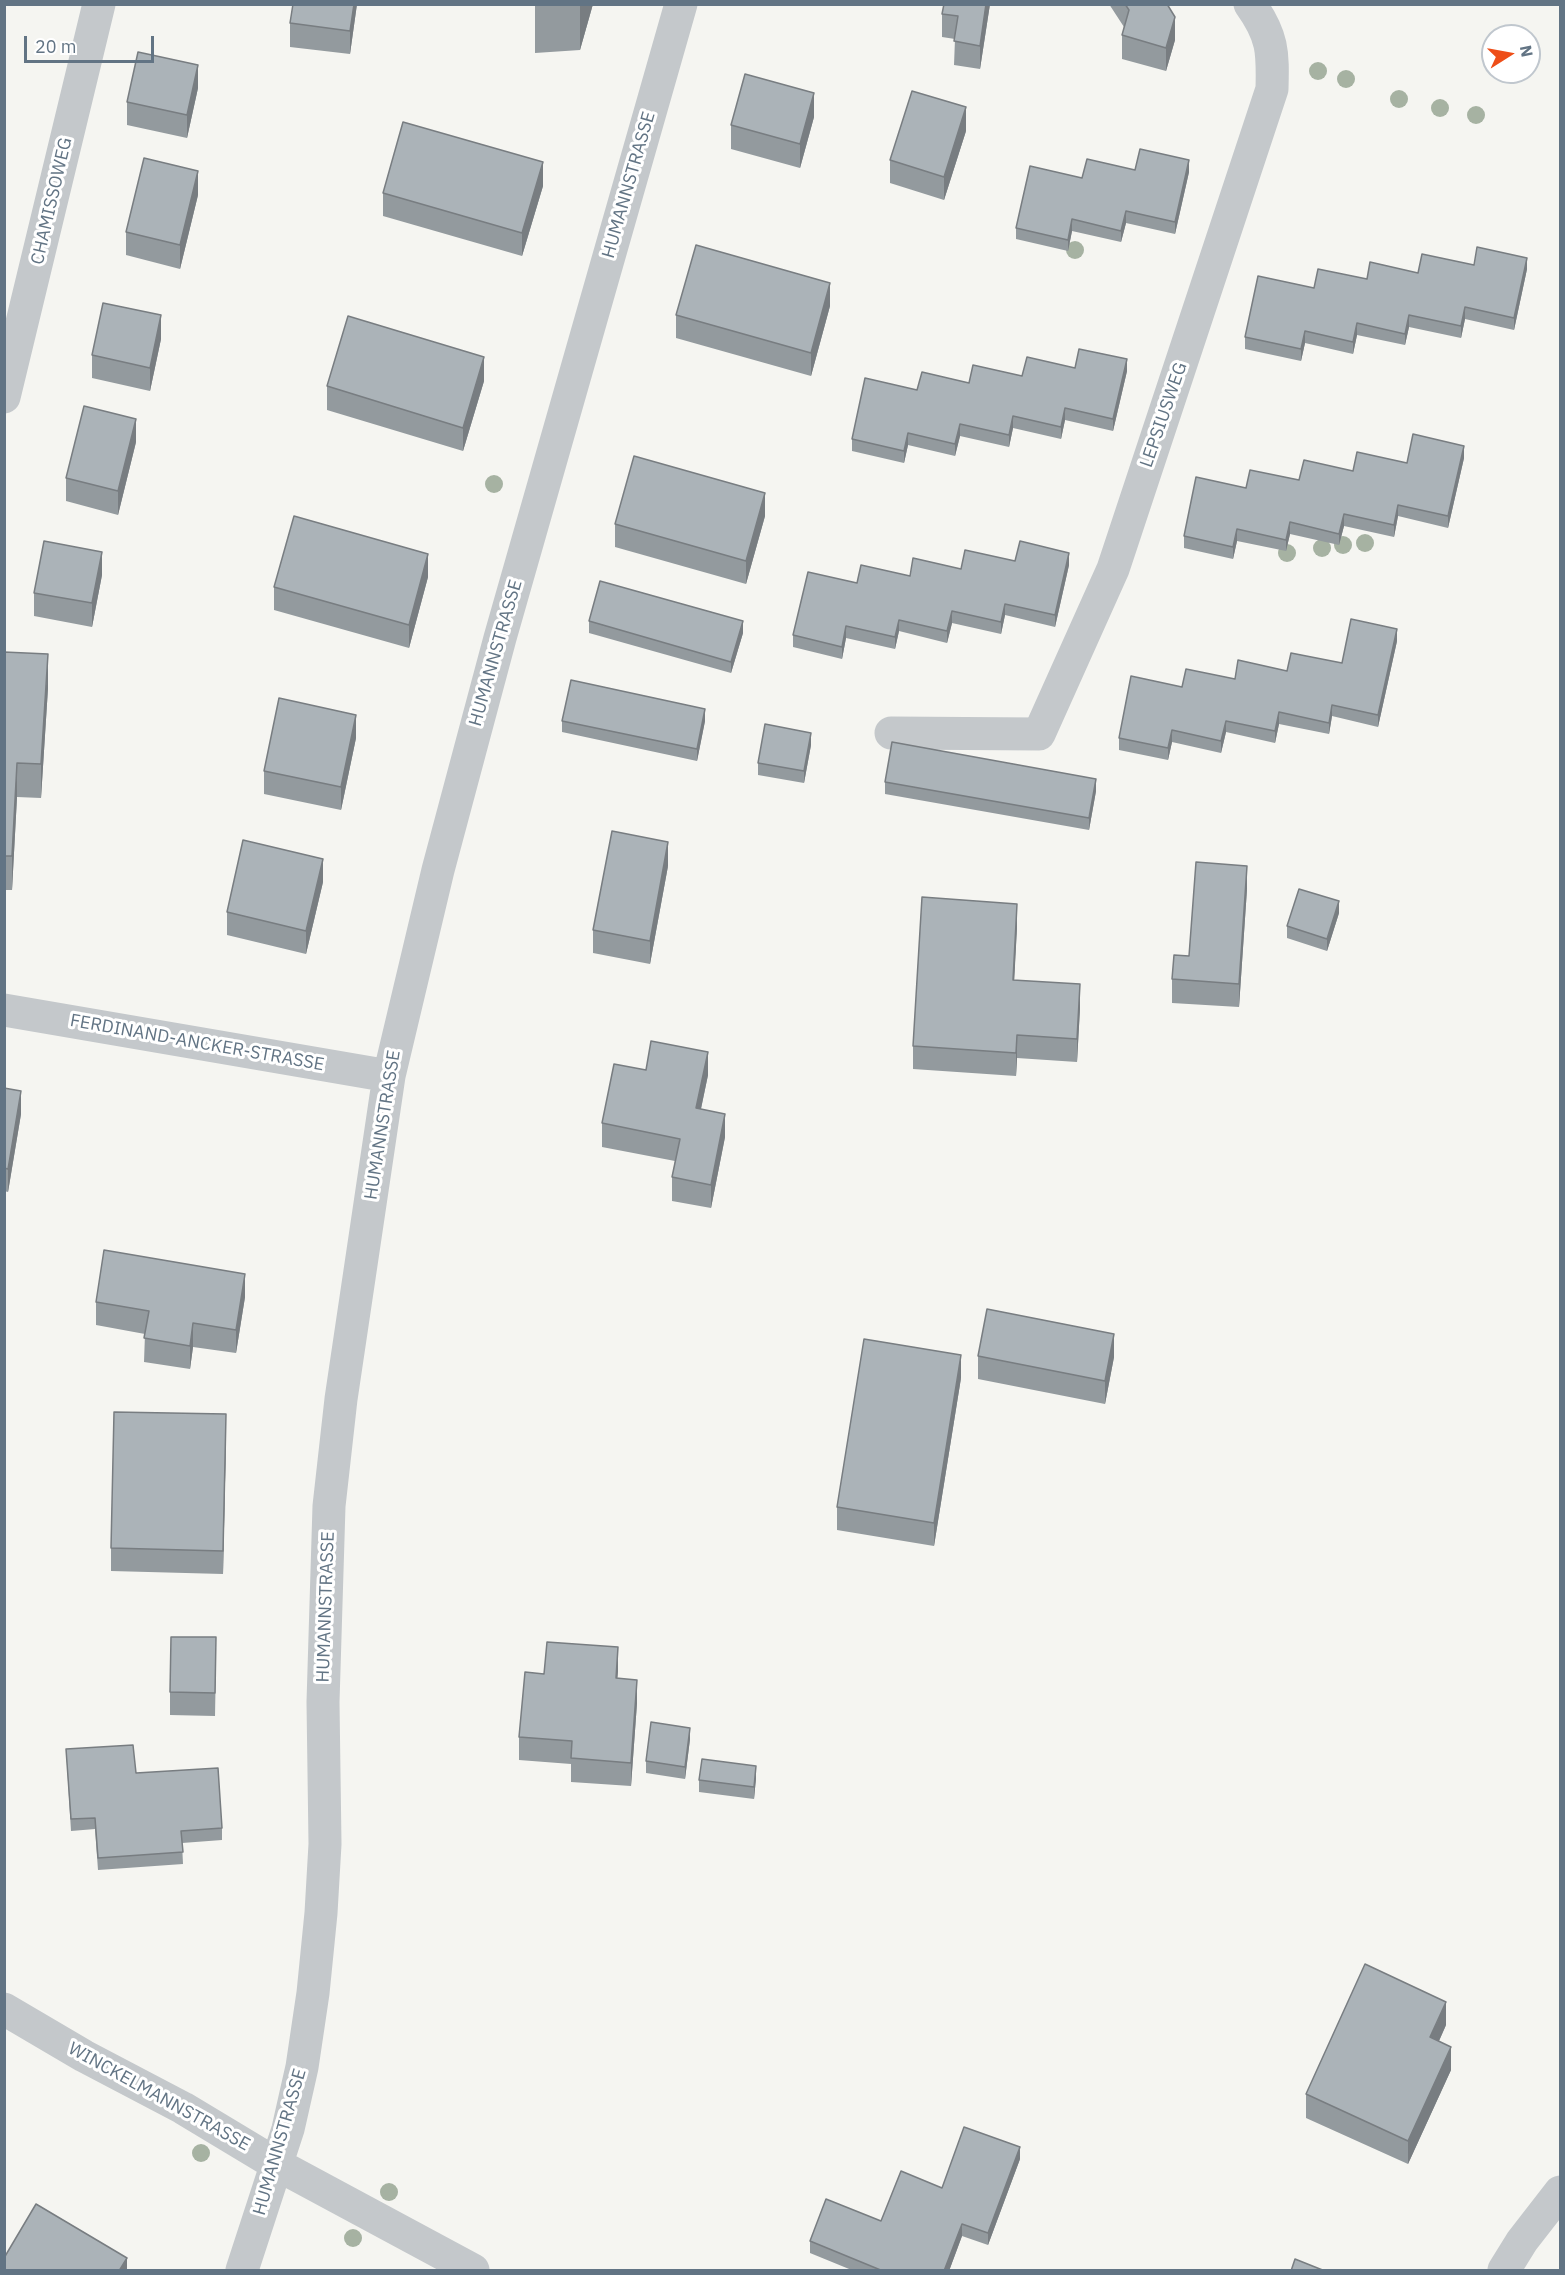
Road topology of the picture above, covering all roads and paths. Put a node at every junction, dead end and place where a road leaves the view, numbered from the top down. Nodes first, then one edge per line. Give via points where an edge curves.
1 (99, 4) edge
2 (681, 4) edge
3 (1250, 4) edge
4 (4, 397) edge
5 (891, 733) dead end
6 (4, 1010) edge
7 (389, 1076) junction
8 (4, 2009) edge
9 (276, 2164) junction
10 (1560, 2192) edge
11 (242, 2271) edge
12 (473, 2271) edge
13 (1504, 2271) edge

1 - 4 street, CHAMISSOWEG
2 - 7 street, HUMANNSTRASSE via 470,745
3 - 5 street, LEPSIUSWEG via 1263,23 1273,52 1272,89 1113,569 1039,734
6 - 7 street, FERDINAND-ANCKER-STRASSE
7 - 9 street, HUMANNSTRASSE via 329,1506 325,1844 319,1936 302,2067
8 - 9 street, WINCKELMANNSTRASSE
9 - 11 street, HUMANNSTRASSE
9 - 12 street, WINCKELMANNSTRASSE
10 - 13 street

